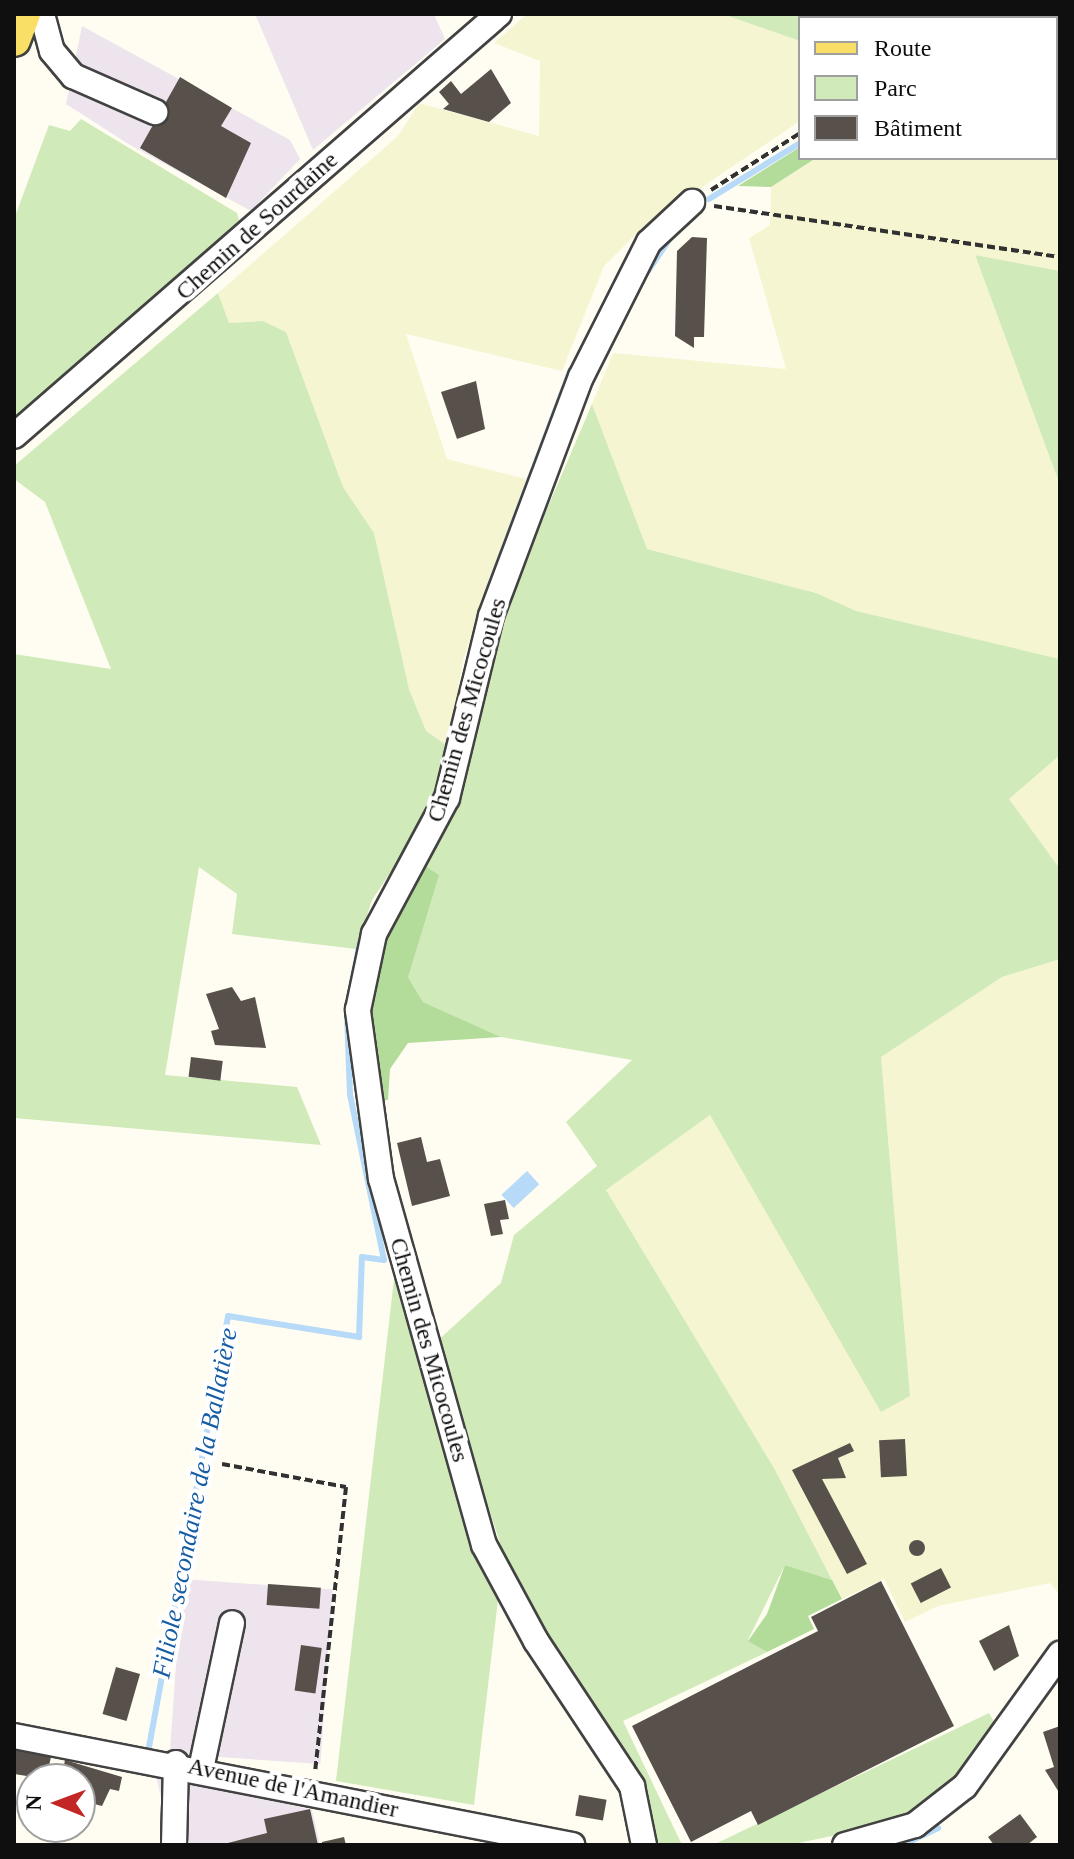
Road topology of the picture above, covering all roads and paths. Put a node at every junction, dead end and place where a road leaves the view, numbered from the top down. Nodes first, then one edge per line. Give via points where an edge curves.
1 (24, 14) edge
2 (42, 14) edge
3 (499, 14) edge
4 (14, 40) edge
5 (155, 112) dead end
6 (798, 134) edge
7 (692, 202) junction
8 (1060, 257) edge
9 (14, 436) edge
10 (222, 1464) dead end
11 (232, 1623) dead end
12 (1060, 1654) edge
13 (14, 1736) edge
14 (176, 1763) junction
15 (201, 1769) junction
16 (313, 1794) junction
17 (473, 1834) edge
18 (174, 1845) edge
19 (572, 1845) edge
20 (644, 1845) edge
21 (845, 1845) edge

1 - 4 main road
2 - 5 street via 52,51 73,76
3 - 9 street, Chemin de Sourdaine
6 - 7 path
7 - 8 path
7 - 20 street, Chemin des Micocoules via 649,242 581,377 491,616 447,798 374,934 358,1010 381,1179 484,1545 536,1641 632,1786
10 - 16 path via 346,1487
11 - 15 street
12 - 21 street via 954,1796 905,1829
13 - 14 street, Avenue de l'Amandier
14 - 15 street, Avenue de l'Amandier
14 - 18 street
15 - 16 street, Avenue de l'Amandier
16 - 17 street, Avenue de l'Amandier
17 - 19 street, Avenue de l'Amandier

